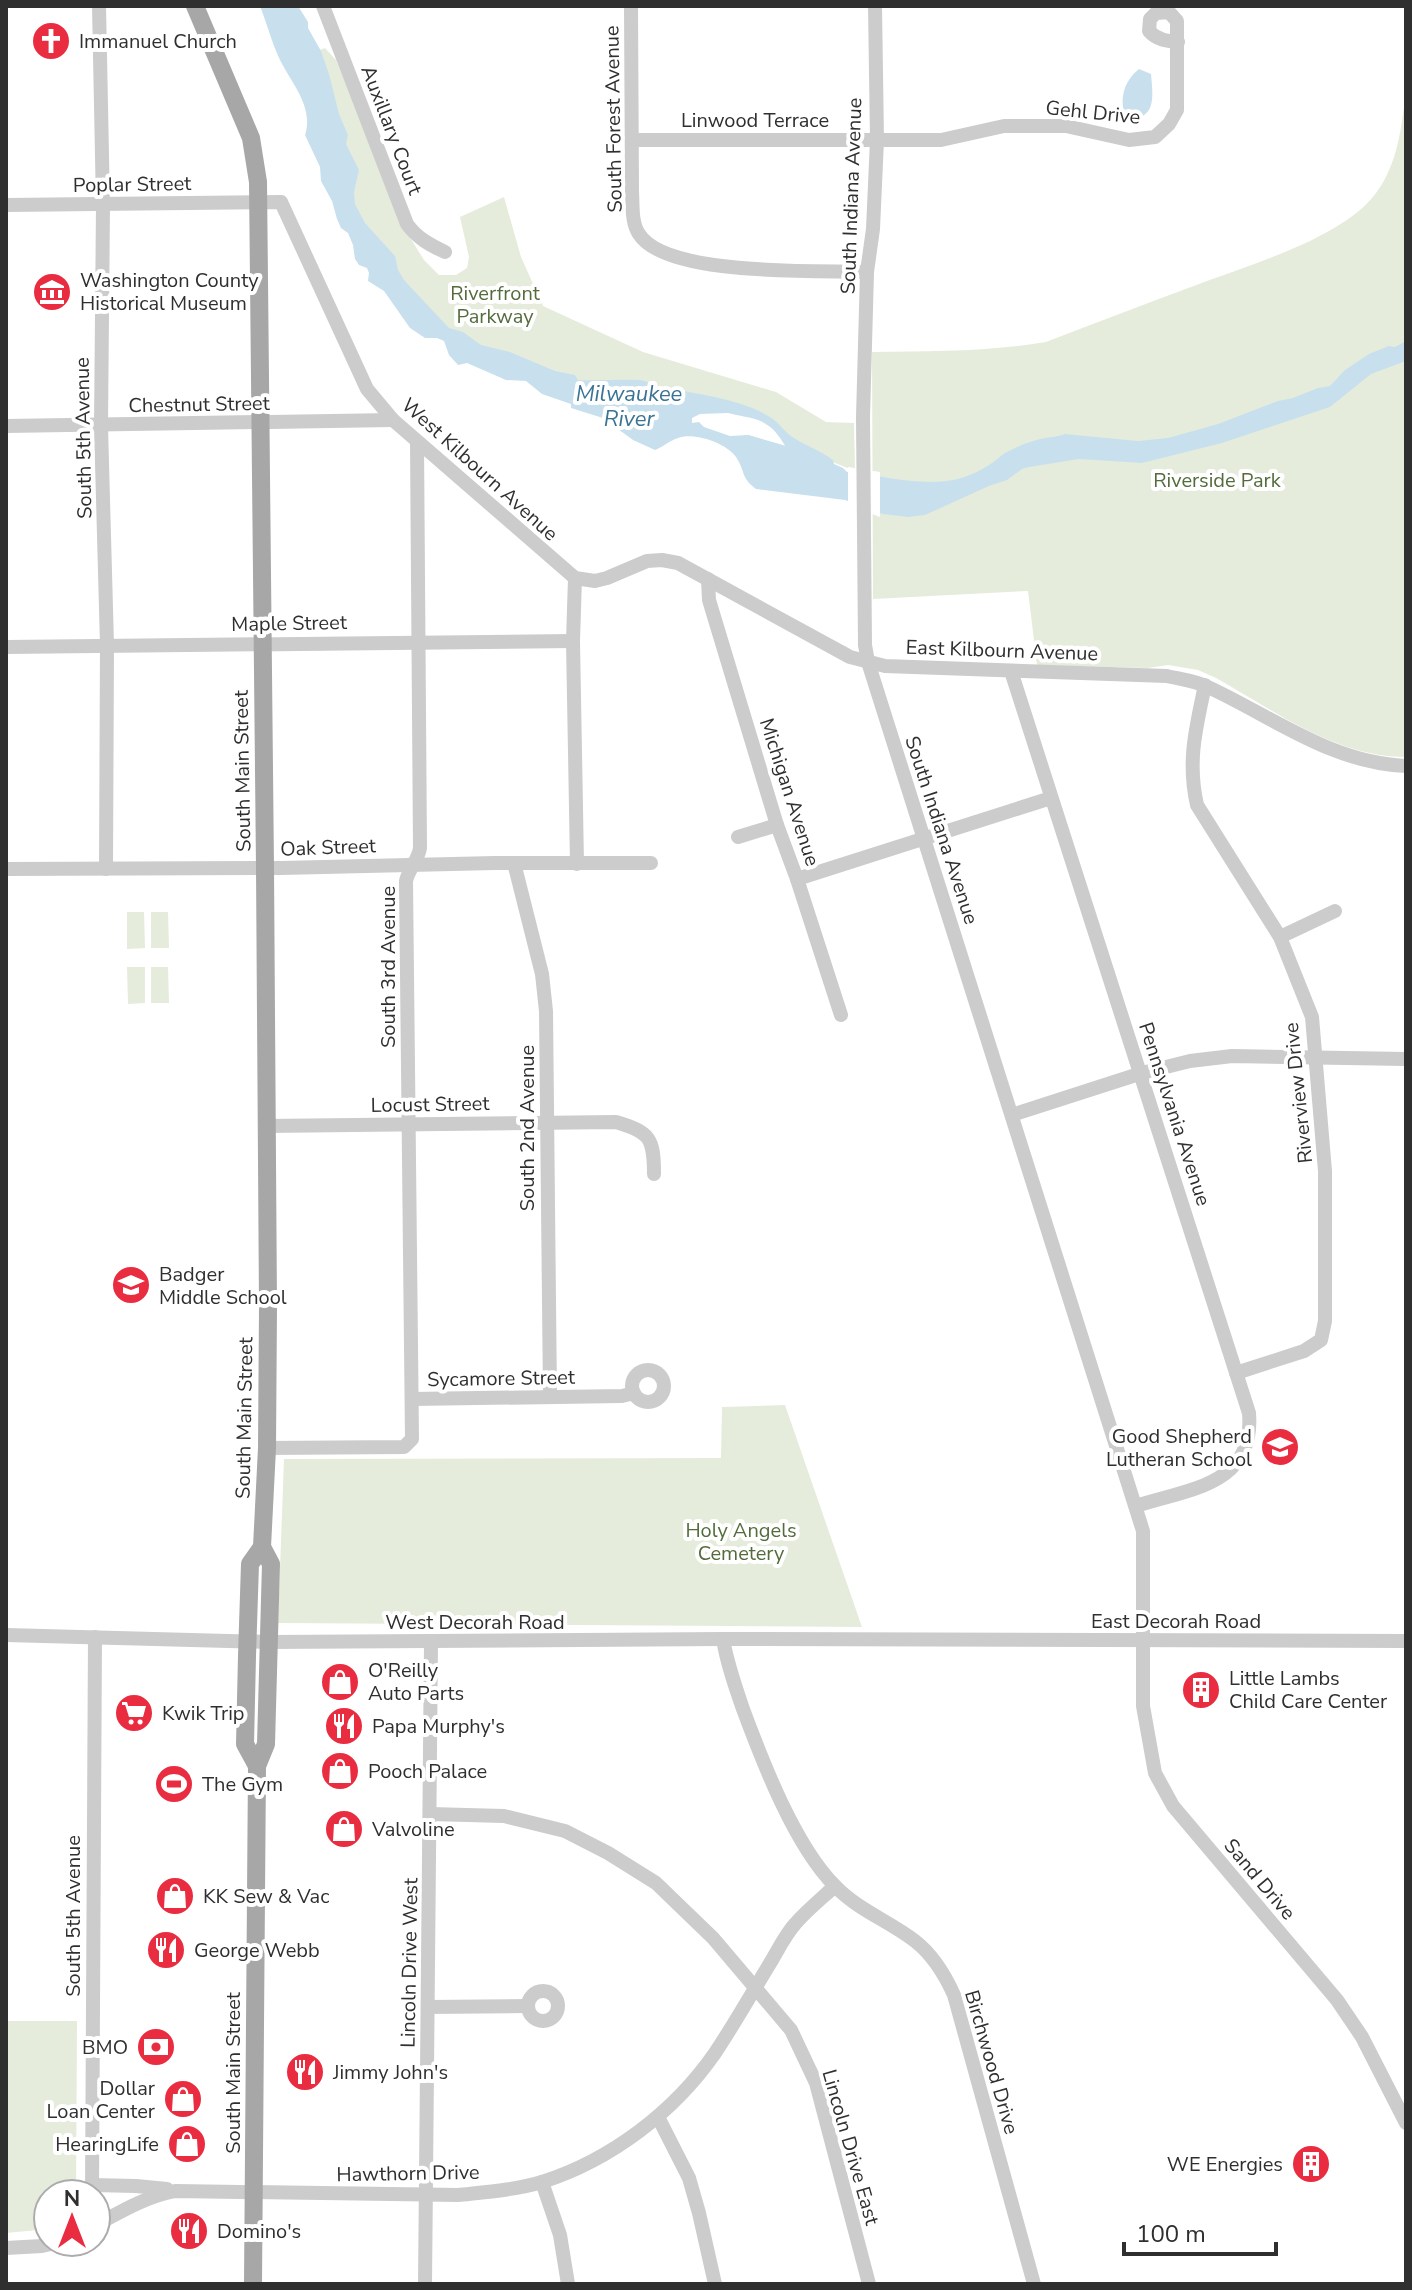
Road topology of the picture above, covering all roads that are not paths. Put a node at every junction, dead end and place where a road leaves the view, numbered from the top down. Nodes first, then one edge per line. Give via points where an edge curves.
1 (99, 6) edge
2 (323, 6) edge
3 (631, 6) edge
4 (875, 6) edge
5 (198, 9) edge
6 (1178, 42) dead end
7 (633, 140) junction
8 (877, 140) junction
9 (258, 200) junction
10 (6, 205) edge
11 (103, 205) junction
12 (445, 252) dead end
13 (867, 272) junction
14 (393, 420) junction
15 (260, 423) junction
16 (6, 426) edge
17 (101, 426) junction
18 (417, 442) junction
19 (575, 578) junction
20 (708, 579) junction
21 (419, 641) junction
22 (573, 641) junction
23 (262, 644) junction
24 (107, 645) junction
25 (6, 647) edge
26 (868, 662) junction
27 (1011, 671) junction
28 (1205, 685) junction
29 (1406, 766) edge
30 (1051, 798) junction
31 (777, 825) junction
32 (738, 837) dead end
33 (923, 837) junction
34 (514, 863) junction
35 (651, 863) dead end
36 (577, 864) junction
37 (414, 865) junction
38 (265, 868) junction
39 (6, 869) edge
40 (106, 869) junction
41 (797, 879) junction
42 (1335, 911) dead end
43 (1280, 937) junction
44 (841, 1015) dead end
45 (1314, 1058) junction
46 (1406, 1059) edge
47 (1142, 1073) junction
48 (1012, 1115) junction
49 (546, 1122) junction
50 (408, 1125) junction
51 (265, 1126) junction
52 (654, 1174) dead end
53 (1236, 1373) junction
54 (634, 1393) dead end
55 (550, 1397) junction
56 (412, 1399) junction
57 (267, 1448) junction
58 (1136, 1506) junction
59 (262, 1547) junction
60 (6, 1635) edge
61 (95, 1637) junction
62 (723, 1639) junction
63 (945, 1641) joint
64 (1144, 1641) junction
65 (1406, 1641) edge
66 (247, 1642) junction
67 (269, 1642) junction
68 (431, 1643) junction
69 (257, 1766) junction
70 (430, 1814) junction
71 (835, 1886) junction
72 (755, 1988) junction
73 (528, 2006) dead end
74 (428, 2007) junction
75 (658, 2117) junction
76 (1406, 2123) edge
77 (92, 2178) edge
78 (542, 2182) junction
79 (112, 2188) edge
80 (175, 2191) junction
81 (254, 2193) junction
82 (426, 2194) junction
83 (112, 2216) edge
84 (32, 2247) edge
85 (6, 2248) edge
86 (253, 2284) edge
87 (425, 2284) edge
88 (568, 2284) edge
89 (715, 2284) edge
90 (869, 2284) edge
91 (1034, 2284) edge

1 - 11 street, South 5th Avenue
2 - 12 street, Auxillary Court via 407,224
3 - 7 street, South Forest Avenue
4 - 8 street, South Indiana Avenue
5 - 9 main road, South Main Street via 251,138
6 - 8 street, Gehl Drive via 1177,110 1155,137 1129,140 1066,126 1004,126 941,140
7 - 8 street, Linwood Terrace
7 - 13 street, South Forest Avenue via 633,218 638,234 652,247 673,257 729,268
8 - 13 street, South Indiana Avenue
9 - 11 street, Poplar Street
9 - 14 street, West Kilbourn Avenue via 281,202 367,389
9 - 15 main road, South Main Street
10 - 11 street, Poplar Street
11 - 17 street, South 5th Avenue
13 - 26 street, South Indiana Avenue via 863,462
14 - 15 street, Chestnut Street
14 - 18 street, West Kilbourn Avenue
15 - 17 street, Chestnut Street
15 - 23 main road, South Main Street
16 - 17 street, Chestnut Street
17 - 24 street, South 5th Avenue
18 - 19 street, West Kilbourn Avenue
18 - 21 street, South 3rd Avenue
19 - 20 street, East Kilbourn Avenue via 595,581 662,560
19 - 22 street
20 - 26 street, East Kilbourn Avenue
20 - 31 street, Michigan Avenue via 709,600
21 - 22 street, Maple Street
21 - 23 street, Maple Street
21 - 37 street, South 3rd Avenue via 420,848
22 - 36 street
23 - 24 street, Maple Street
23 - 38 main road, South Main Street
24 - 25 street, Maple Street
24 - 40 street, South 5th Avenue
26 - 27 street, East Kilbourn Avenue
26 - 33 street, South Indiana Avenue
27 - 28 street, East Kilbourn Avenue via 1167,676
27 - 30 street, Pennsylvania Avenue
28 - 29 street, East Kilbourn Avenue via 1315,744 1355,758
28 - 43 street, Riverview Drive via 1192,759 1197,805
30 - 33 street
30 - 47 street, Pennsylvania Avenue
31 - 32 street
31 - 41 street, Michigan Avenue
33 - 41 street
33 - 48 street, South Indiana Avenue
34 - 36 street, Oak Street
34 - 37 street, Oak Street
34 - 49 street, South 2nd Avenue via 542,974
35 - 36 street, Oak Street
37 - 38 street, Oak Street
37 - 50 street, South 3rd Avenue via 406,881
38 - 40 street, Oak Street
38 - 51 main road, South Main Street
39 - 40 street, Oak Street
41 - 44 street, Michigan Avenue
42 - 43 street
43 - 45 street, Riverview Drive via 1312,1017
45 - 46 street
45 - 47 street via 1232,1056
45 - 53 street, Riverview Drive via 1325,1171 1325,1343
47 - 48 street
47 - 53 street, Pennsylvania Avenue
48 - 58 street, South Indiana Avenue
49 - 50 street, Locust Street
49 - 52 street, Locust Street via 616,1122 641,1129 654,1149
49 - 55 street, South 2nd Avenue
50 - 51 street, Locust Street
50 - 56 street, South 3rd Avenue
51 - 57 main road, South Main Street
53 - 58 street, Pennsylvania Avenue via 1250,1428 1238,1463 1205,1485
54 - 55 street, Sycamore Street
55 - 56 street, Sycamore Street
56 - 57 street, Sycamore Street via 412,1439 404,1447
57 - 59 main road, South Main Street
58 - 64 street, South Indiana Avenue via 1145,1551
59 - 66 main road, South Main Street via 250,1564
59 - 67 main road, South Main Street via 271,1564
60 - 61 street, West Decorah Road
61 - 66 street, West Decorah Road
61 - 77 street, South 5th Avenue
62 - 63 street, West Decorah Road
62 - 68 street, West Decorah Road
62 - 71 street, Birchwood Drive via 761,1758 805,1846
63 - 64 street, East Decorah Road
64 - 65 street, East Decorah Road
64 - 76 street, Sand Drive via 1143,1706 1155,1773 1173,1806 1337,2000
66 - 67 street, West Decorah Road
66 - 69 main road, South Main Street via 245,1744
67 - 68 street, West Decorah Road
67 - 69 main road, South Main Street via 266,1744
68 - 70 street, Lincoln Drive West
69 - 81 main road, South Main Street
70 - 72 street, Lincoln Drive East via 504,1816 565,1831 608,1853 656,1883
70 - 74 street, Lincoln Drive West
71 - 72 street, Hawthorn Drive via 793,1926
71 - 91 street, Birchwood Drive via 917,1942 946,1977
72 - 75 street, Hawthorn Drive via 707,2064
72 - 90 street, Lincoln Drive East via 791,2030 816,2083
73 - 74 street
74 - 82 street, Lincoln Drive West
75 - 78 street, Hawthorn Drive via 602,2155
75 - 89 street via 689,2178
78 - 82 street, Hawthorn Drive via 458,2195
78 - 88 street via 560,2235
79 - 80 street
80 - 81 street, Hawthorn Drive
80 - 83 street, Hawthorn Drive
81 - 82 street, Hawthorn Drive
81 - 86 main road, South Main Street
82 - 87 street, Lincoln Drive West
84 - 85 street

